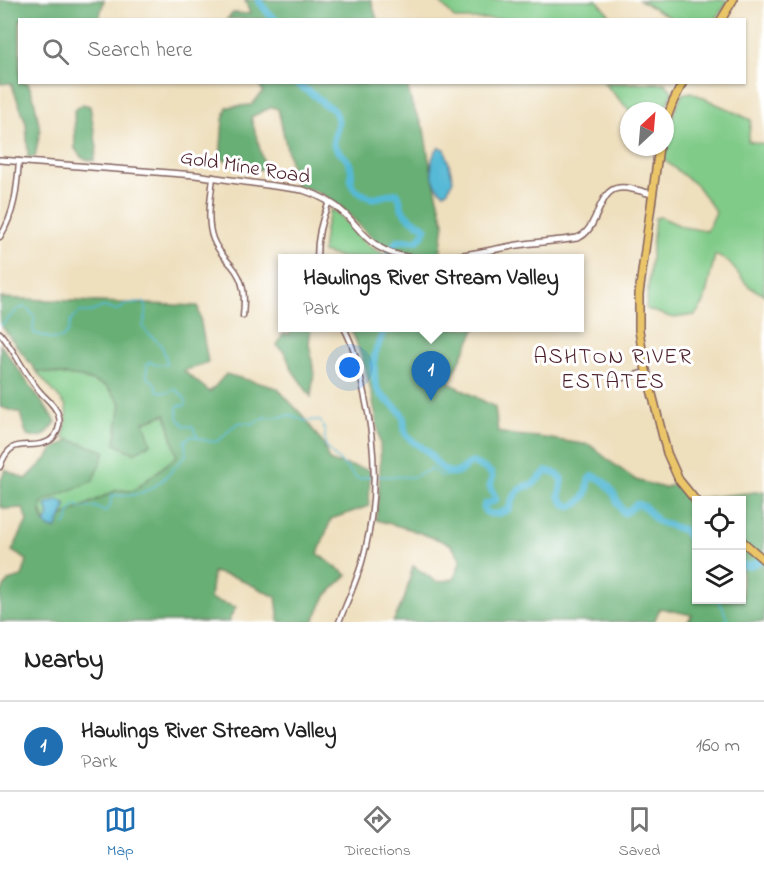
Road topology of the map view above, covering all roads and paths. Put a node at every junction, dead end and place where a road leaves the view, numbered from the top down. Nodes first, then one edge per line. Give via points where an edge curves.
1 (733, 0) edge
2 (722, 18) edge
3 (682, 84) edge
4 (673, 102) edge
5 (658, 156) edge
6 (0, 160) edge
7 (19, 161) junction
8 (213, 177) junction
9 (652, 194) junction
10 (329, 202) junction
11 (0, 237) edge
12 (318, 254) edge
13 (393, 254) edge
14 (462, 254) edge
15 (243, 316) dead end
16 (346, 332) edge
17 (0, 333) edge
18 (647, 372) junction
19 (616, 380) dead end
20 (0, 467) edge
21 (692, 496) edge
22 (746, 545) edge
23 (762, 559) edge
24 (339, 622) edge

1 - 2 main road
3 - 4 main road
5 - 9 main road
6 - 7 street, Gold Mine Road
7 - 8 street, Gold Mine Road
7 - 11 street via 14,208
8 - 10 street, Gold Mine Road via 303,190
8 - 15 street via 211,234 241,280
9 - 14 street, Gold Mine Road via 612,190 588,231 577,238
9 - 18 main road via 638,309
10 - 12 street via 320,227
10 - 13 street, Gold Mine Road via 369,240
16 - 24 street via 367,405 375,473 365,550
17 - 20 street via 30,380 53,405 60,423 52,439 15,447
18 - 19 street
18 - 21 main road via 669,461
22 - 23 main road

